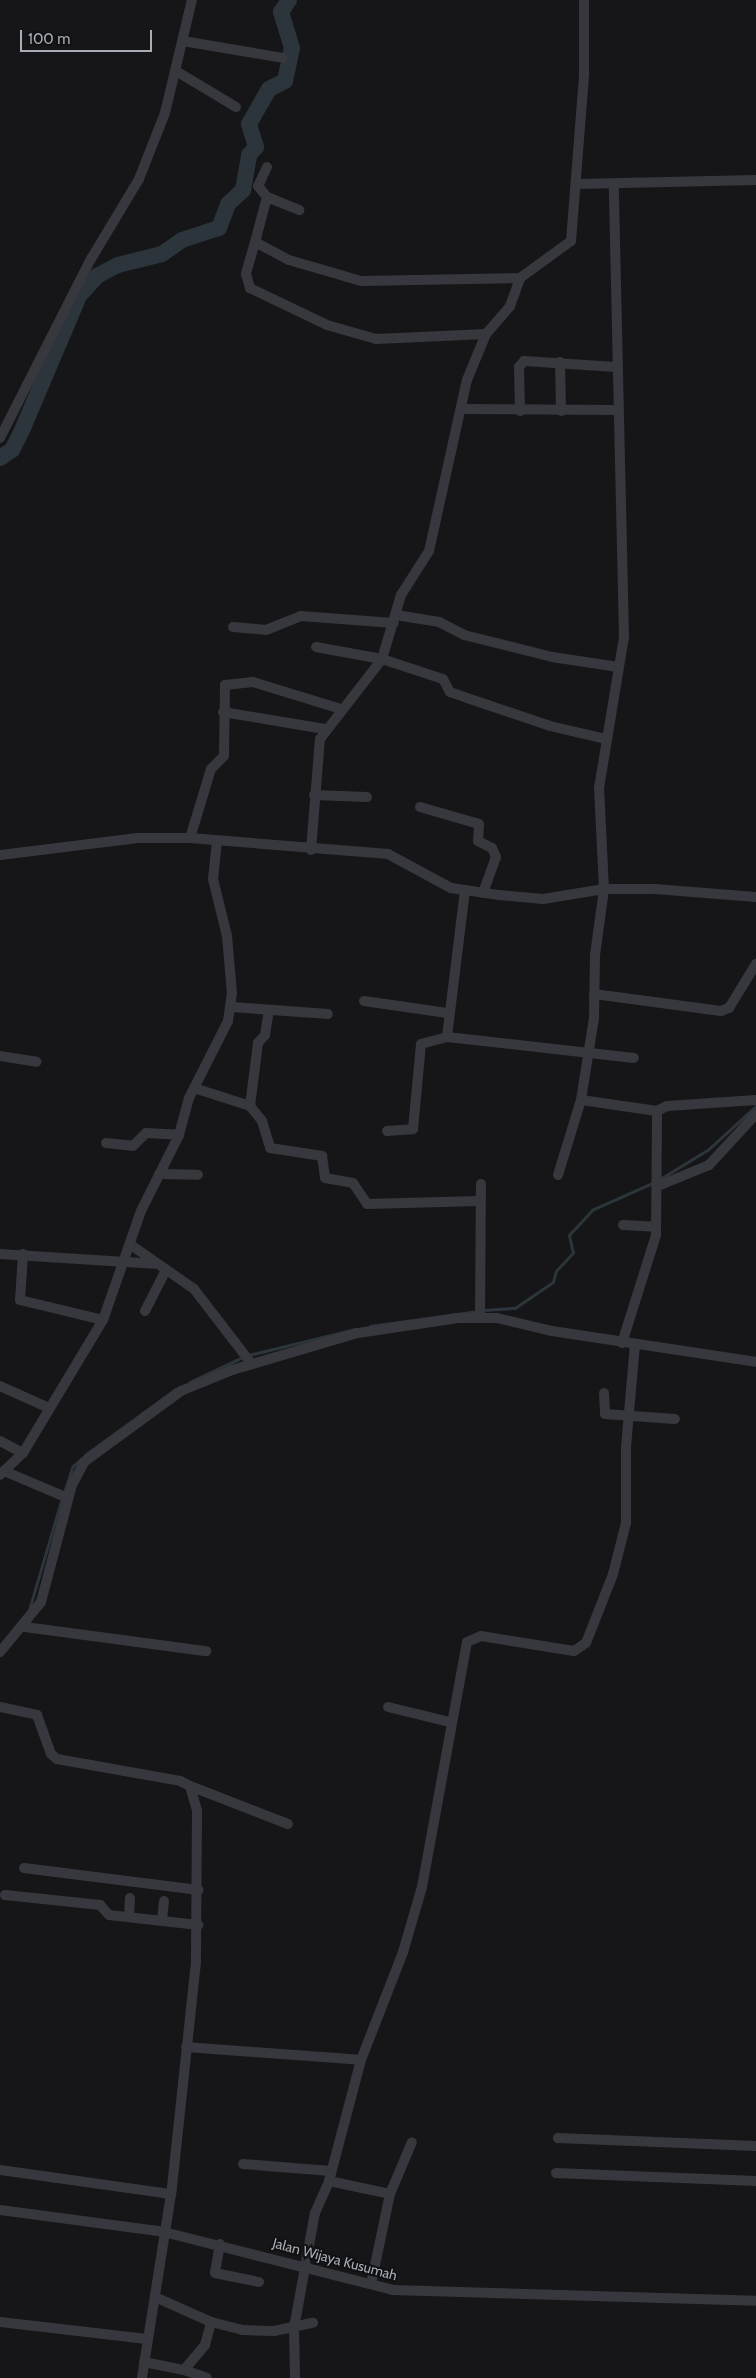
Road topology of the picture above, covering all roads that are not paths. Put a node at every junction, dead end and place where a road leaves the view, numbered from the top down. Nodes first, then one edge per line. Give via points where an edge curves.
1 (192, 0) edge
2 (584, 0) edge
3 (183, 41) junction
4 (283, 58) dead end
5 (176, 72) junction
6 (236, 107) dead end
7 (267, 167) dead end
8 (756, 180) edge
9 (576, 184) junction
10 (614, 185) junction
11 (267, 197) junction
12 (299, 210) dead end
13 (255, 242) junction
14 (520, 278) junction
15 (486, 334) junction
16 (560, 362) junction
17 (616, 367) junction
18 (461, 409) junction
19 (616, 410) junction
20 (520, 411) junction
21 (561, 411) junction
22 (0, 438) edge
23 (395, 619) junction
24 (234, 626) dead end
25 (316, 647) dead end
26 (382, 659) junction
27 (618, 667) junction
28 (342, 709) junction
29 (223, 712) junction
30 (326, 729) junction
31 (606, 739) junction
32 (314, 795) junction
33 (367, 797) dead end
34 (420, 807) dead end
35 (190, 838) junction
36 (217, 841) junction
37 (311, 850) junction
38 (0, 855) edge
39 (604, 889) junction
40 (465, 890) junction
41 (483, 893) junction
42 (756, 897) edge
43 (756, 964) edge
44 (752, 980) edge
45 (594, 994) junction
46 (364, 1002) dead end
47 (232, 1007) junction
48 (269, 1010) junction
49 (447, 1013) junction
50 (328, 1014) dead end
51 (447, 1037) junction
52 (588, 1054) junction
53 (0, 1056) edge
54 (634, 1058) dead end
55 (37, 1062) dead end
56 (194, 1088) junction
57 (581, 1100) junction
58 (756, 1100) edge
59 (250, 1106) junction
60 (657, 1111) junction
61 (756, 1114) edge
62 (387, 1131) dead end
63 (179, 1136) junction
64 (106, 1143) dead end
65 (158, 1174) junction
66 (198, 1175) dead end
67 (558, 1175) dead end
68 (658, 1183) junction
69 (481, 1184) dead end
70 (479, 1201) junction
71 (623, 1225) dead end
72 (656, 1227) junction
73 (131, 1244) junction
74 (0, 1254) edge
75 (23, 1254) junction
76 (124, 1264) junction
77 (162, 1267) junction
78 (145, 1311) dead end
79 (479, 1312) junction
80 (103, 1320) junction
81 (622, 1343) junction
82 (635, 1345) junction
83 (248, 1358) junction
84 (756, 1362) edge
85 (0, 1386) edge
86 (604, 1393) dead end
87 (49, 1408) junction
88 (629, 1415) junction
89 (675, 1419) dead end
90 (0, 1441) edge
91 (23, 1453) junction
92 (2, 1473) edge
93 (64, 1496) junction
94 (25, 1627) junction
95 (206, 1651) dead end
96 (0, 1652) edge
97 (0, 1707) edge
98 (388, 1707) dead end
99 (450, 1722) junction
100 (190, 1786) junction
101 (288, 1824) dead end
102 (24, 1868) dead end
103 (199, 1890) junction
104 (5, 1895) dead end
105 (130, 1898) dead end
106 (164, 1900) dead end
107 (129, 1917) junction
108 (162, 1920) junction
109 (198, 1925) junction
110 (186, 2047) junction
111 (361, 2060) junction
112 (558, 2138) dead end
113 (412, 2142) dead end
114 (756, 2146) edge
115 (243, 2164) dead end
116 (0, 2170) edge
117 (556, 2173) dead end
118 (330, 2176) junction
119 (756, 2181) edge
120 (171, 2194) junction
121 (390, 2194) junction
122 (0, 2210) edge
123 (164, 2232) junction
124 (220, 2244) junction
125 (308, 2266) junction
126 (259, 2282) dead end
127 (371, 2284) junction
128 (155, 2297) junction
129 (756, 2301) edge
130 (0, 2322) edge
131 (211, 2322) junction
132 (313, 2323) dead end
133 (294, 2328) junction
134 (147, 2339) junction
135 (144, 2362) junction
136 (184, 2370) junction
137 (142, 2378) edge
138 (207, 2378) edge
139 (295, 2378) edge

1 - 3 street
2 - 9 street
3 - 4 street
3 - 5 street
5 - 6 street
5 - 22 street via 139,179 91,259
7 - 11 street via 258,186
8 - 10 street
9 - 10 street
9 - 14 street via 570,241
10 - 17 street
11 - 12 street
11 - 13 street
13 - 14 street via 289,260 361,281
13 - 15 street via 246,274 250,288 327,325 376,339
14 - 15 street via 510,306
15 - 18 street via 467,380
16 - 17 street
16 - 20 street via 520,364
16 - 21 street
17 - 19 street
18 - 20 street
18 - 23 street via 429,551 400,595
19 - 21 street
19 - 27 street via 624,637
20 - 21 street
23 - 24 street via 301,616 266,630
23 - 26 street
23 - 27 street via 439,622 464,635 552,657
25 - 26 street
26 - 28 street
26 - 31 street via 443,679 450,692 550,726
27 - 31 street
28 - 29 street via 253,682 225,685
28 - 30 street
29 - 30 street
29 - 35 street via 224,756 211,769
30 - 32 street via 317,751
31 - 39 street via 599,810
32 - 33 street
32 - 37 street
34 - 41 street via 479,824 478,841 492,848 496,857
35 - 36 street
35 - 38 street via 138,838
36 - 37 street
36 - 47 street via 213,879 228,936
37 - 40 street via 388,854 416,872
39 - 41 street via 544,899
39 - 42 street
39 - 45 street
40 - 41 street
40 - 49 street
43 - 44 street
44 - 45 street via 730,1008 721,1011
45 - 52 street
46 - 49 street
47 - 48 street
47 - 56 street
48 - 50 street
48 - 59 street via 265,1035 258,1042
49 - 51 street
51 - 52 street
51 - 62 street via 421,1044 413,1129
52 - 54 street
52 - 57 street
53 - 55 street
56 - 59 street
56 - 63 street
57 - 60 street
57 - 67 street
58 - 60 street via 667,1106
59 - 70 street via 262,1121 270,1148 322,1156 325,1178 353,1183 367,1204
60 - 68 street
61 - 68 street via 709,1165
63 - 64 street via 146,1133 133,1146
63 - 65 street
65 - 66 street
65 - 73 street
68 - 72 street
69 - 70 street
70 - 79 street
71 - 72 street
72 - 81 street via 651,1261
73 - 76 street
73 - 77 street
74 - 75 street
75 - 76 street
75 - 80 street via 20,1300
76 - 77 street
76 - 80 street
77 - 78 street
77 - 83 street via 194,1289
79 - 81 street
79 - 83 street via 358,1333
80 - 87 street
81 - 82 street
82 - 84 street
82 - 88 street
83 - 93 street via 182,1391 110,1440 78,1470
85 - 87 street
86 - 88 street via 605,1414
87 - 91 street
88 - 89 street
88 - 99 street via 626,1523 613,1574 586,1643 574,1651 471,1637
90 - 91 street
91 - 92 street
92 - 93 street
93 - 94 street via 44,1593
94 - 95 street
94 - 96 street
97 - 100 street via 38,1715 51,1754 57,1759
98 - 99 street
99 - 111 street via 422,1887 403,1952
100 - 101 street
100 - 103 street via 197,1812
102 - 103 street
103 - 109 street
104 - 107 street via 100,1905 109,1914
105 - 107 street
106 - 108 street
107 - 108 street
108 - 109 street
109 - 110 street
110 - 111 street
110 - 120 street
111 - 118 street
112 - 114 street
113 - 121 street
115 - 118 street
116 - 120 street
117 - 119 street
118 - 121 street
118 - 125 street via 316,2213
120 - 123 street
121 - 127 street
122 - 123 street, Jalan Wijaya Kusumah
123 - 124 street, Jalan Wijaya Kusumah
123 - 128 street
124 - 125 street, Jalan Wijaya Kusumah
124 - 126 street via 214,2273
125 - 127 street, Jalan Wijaya Kusumah
125 - 133 street
127 - 129 street, Jalan Wijaya Kusumah via 413,2291
128 - 131 street
128 - 134 street
130 - 134 street
131 - 133 street via 250,2330
131 - 136 street via 205,2344
132 - 133 street
133 - 139 street
134 - 135 street
135 - 136 street
135 - 137 street
136 - 138 street

